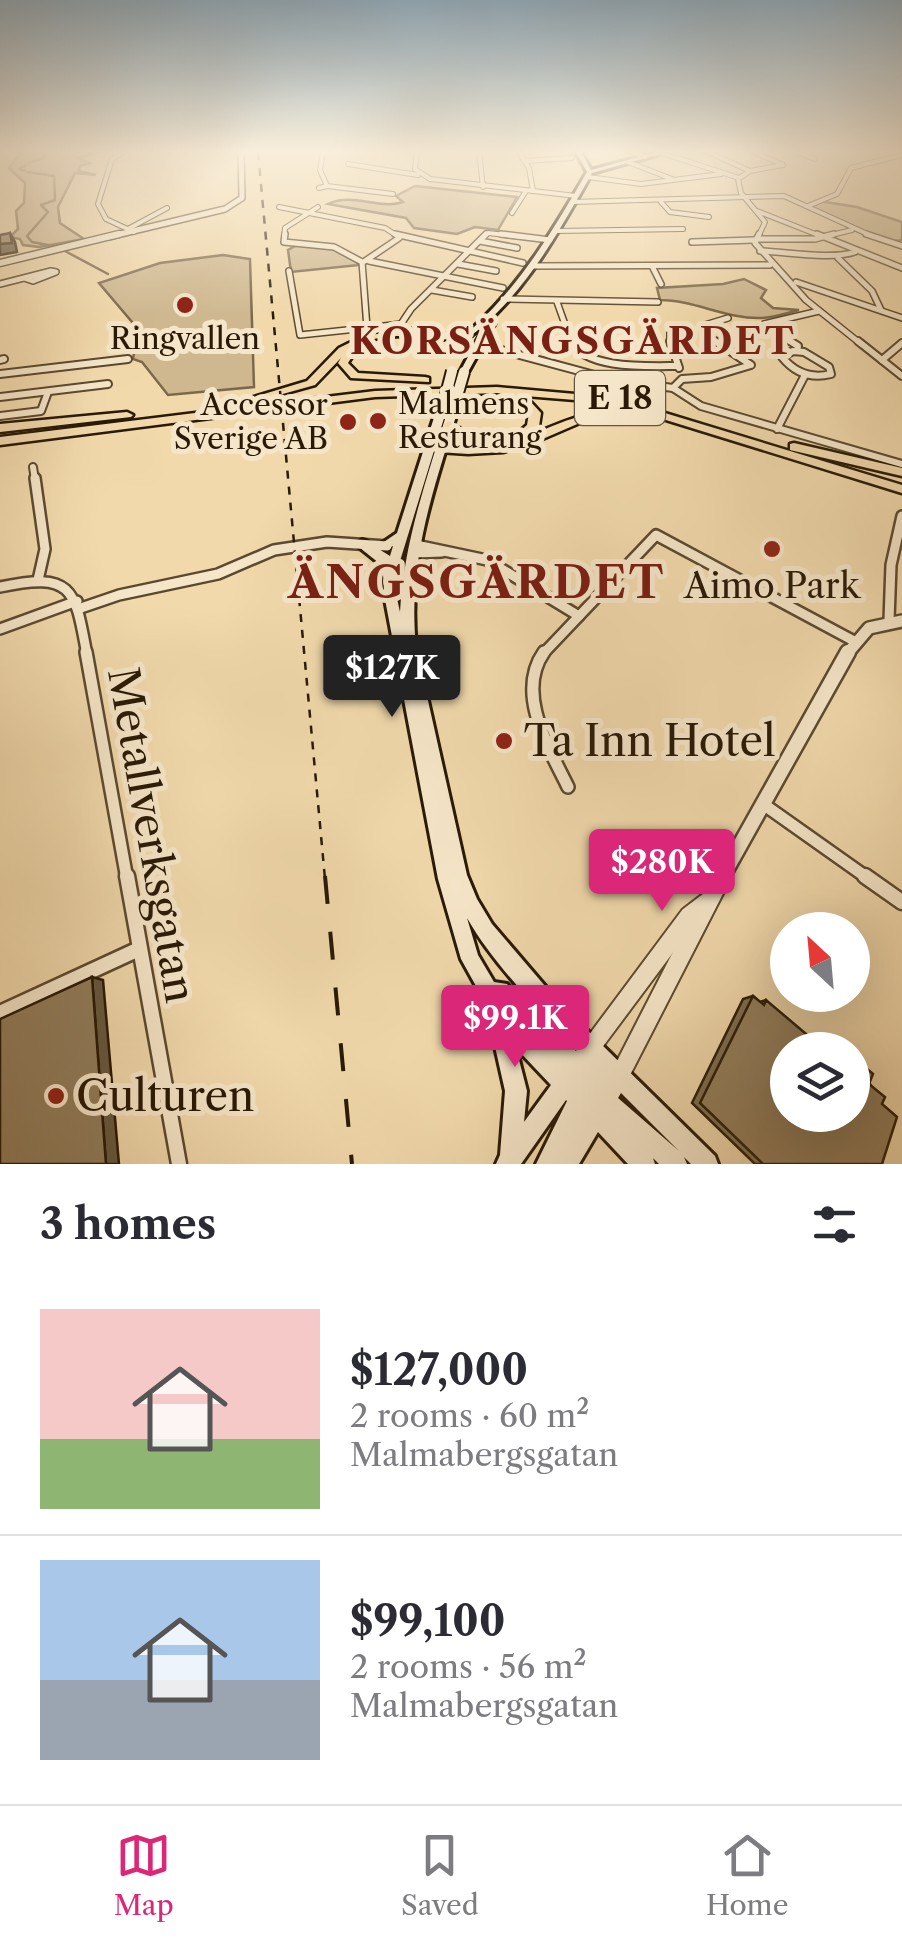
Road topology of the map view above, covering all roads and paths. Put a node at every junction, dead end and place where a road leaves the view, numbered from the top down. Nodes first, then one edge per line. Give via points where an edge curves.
1 (99, 206) edge
2 (229, 206) edge
3 (517, 206) edge
4 (570, 206) edge
5 (665, 206) edge
6 (753, 206) edge
7 (808, 206) edge
8 (279, 207) dead end
9 (318, 207) dead end
10 (167, 208) dead end
11 (757, 211) junction
12 (308, 213) junction
13 (512, 213) dead end
14 (708, 217) dead end
15 (683, 229) dead end
16 (131, 230) junction
17 (852, 230) junction
18 (556, 231) junction
19 (398, 238) junction
20 (820, 238) junction
21 (755, 239) junction
22 (550, 240) junction
23 (480, 241) junction
24 (692, 242) dead end
25 (902, 246) edge
26 (517, 248) dead end
27 (844, 248) junction
28 (760, 251) junction
29 (468, 252) junction
30 (855, 252) junction
31 (830, 254) junction
32 (838, 258) junction
33 (366, 261) junction
34 (523, 262) dead end
35 (0, 263) edge
36 (458, 264) junction
37 (770, 265) junction
38 (534, 266) junction
39 (654, 268) junction
40 (902, 268) edge
41 (289, 271) dead end
42 (496, 272) dead end
43 (445, 276) junction
44 (24, 278) junction
45 (796, 282) junction
46 (0, 284) edge
47 (661, 284) dead end
48 (432, 290) junction
49 (507, 294) junction
50 (472, 297) dead end
51 (557, 302) junction
52 (658, 302) dead end
53 (902, 308) edge
54 (881, 310) junction
55 (893, 310) dead end
56 (819, 311) junction
57 (728, 318) dead end
58 (902, 318) edge
59 (371, 328) junction
60 (670, 333) dead end
61 (457, 342) junction
62 (902, 343) edge
63 (477, 347) junction
64 (496, 350) joint
65 (797, 352) junction
66 (128, 359) dead end
67 (882, 360) junction
68 (623, 366) junction
69 (678, 366) junction
70 (458, 371) junction
71 (0, 374) edge
72 (805, 375) junction
73 (902, 376) edge
74 (682, 379) junction
75 (620, 381) junction
76 (108, 384) dead end
77 (439, 384) junction
78 (673, 388) junction
79 (472, 389) junction
80 (48, 392) junction
81 (0, 397) edge
82 (449, 402) junction
83 (242, 403) junction
84 (0, 416) edge
85 (140, 419) junction
86 (449, 425) junction
87 (776, 429) junction
88 (738, 436) junction
89 (0, 437) edge
90 (437, 445) junction
91 (472, 447) junction
92 (794, 447) junction
93 (902, 464) edge
94 (438, 465) junction
95 (33, 468) dead end
96 (902, 472) edge
97 (902, 481) edge
98 (902, 489) edge
99 (902, 516) edge
100 (362, 544) junction
101 (404, 545) junction
102 (390, 574) junction
103 (38, 580) junction
104 (0, 587) edge
105 (77, 605) junction
106 (579, 616) junction
107 (895, 620) edge
108 (0, 629) edge
109 (854, 642) junction
110 (568, 787) dead end
111 (763, 804) junction
112 (709, 900) junction
113 (902, 902) edge
114 (139, 949) junction
115 (488, 992) junction
116 (0, 1013) edge
117 (507, 1022) junction
118 (592, 1046) junction
119 (620, 1075) junction
120 (585, 1089) junction
121 (508, 1161) edge
122 (180, 1164) edge
123 (547, 1164) edge
124 (566, 1164) edge
125 (644, 1164) edge
126 (676, 1164) edge
127 (707, 1164) edge

1 - 16 street via 106,219
2 - 16 street
3 - 13 street
4 - 18 main road
5 - 14 street
6 - 11 street
7 - 17 street
8 - 12 street
9 - 12 street
10 - 16 street
11 - 20 street
11 - 21 street via 766,226
12 - 19 street via 385,228
12 - 33 street via 285,228 286,244 334,247
15 - 18 street
16 - 35 street
17 - 20 street
17 - 25 street
18 - 22 main road
19 - 29 street
19 - 33 street
20 - 21 street
20 - 27 street
21 - 24 street
21 - 28 street
22 - 23 street via 499,232
22 - 38 main road
23 - 26 street
23 - 29 street
27 - 30 street
27 - 31 street
28 - 31 street
28 - 37 street
29 - 34 street
29 - 36 street
30 - 32 street
30 - 40 street
31 - 32 street
32 - 54 street via 872,291
33 - 43 street
33 - 59 street
36 - 42 street
36 - 43 street
37 - 39 street
37 - 45 street
38 - 39 street
38 - 49 main road
39 - 47 street
41 - 59 street via 300,336
43 - 48 street
43 - 49 street
44 - 44 street via 33,281 56,272 51,271
44 - 46 street
45 - 54 street
45 - 56 street
48 - 50 street
48 - 59 street via 401,324
49 - 51 street
49 - 61 main road
49 - 63 main road
51 - 52 street
51 - 68 street via 572,347
53 - 55 street
54 - 58 street
56 - 65 street via 764,324 798,346
56 - 67 street
57 - 74 street via 705,325 706,335 750,366
60 - 69 street
61 - 63 main road
61 - 70 main road
61 - 77 highway, E 18 via 385,337 356,346 342,360 348,372 363,378
61 - 83 highway, E 18 via 416,332 367,338 343,350 311,383
62 - 67 street
63 - 64 street
63 - 70 main road
64 - 75 street
65 - 72 street via 782,359
65 - 72 street via 832,370 822,378
66 - 71 street
67 - 73 street
68 - 69 street
68 - 75 street
69 - 74 street
70 - 82 main road, bridge
72 - 87 street
74 - 78 street
75 - 78 street
76 - 80 street
77 - 83 highway, E 18
77 - 92 highway, E 18 via 600,394
78 - 87 street via 702,406
79 - 85 highway, E 18
79 - 88 highway, E 18 via 607,403
79 - 91 highway, E 18 via 516,398 536,418 514,439
80 - 81 street
80 - 84 street via 41,411
82 - 86 main road
82 - 90 main road
83 - 85 highway, E 18
85 - 89 highway, E 18
86 - 90 main road
86 - 91 highway
87 - 93 street
88 - 91 highway, E 18 via 603,412 513,446
88 - 98 highway, E 18
90 - 91 highway, E 18
90 - 94 main road
90 - 101 main road
91 - 94 highway
92 - 96 highway, E 18
92 - 97 highway, E 18
94 - 101 main road
95 - 103 street via 45,549
99 - 107 street via 891,565
100 - 101 street
100 - 102 main road via 386,560
100 - 105 street via 274,550 218,574
101 - 102 main road
101 - 106 street via 487,560
101 - 118 main road via 406,628 458,875 485,931
102 - 115 main road via 447,879 470,959
103 - 104 street
103 - 105 street via 64,588
105 - 108 street
105 - 114 street, Metallverksgatan
106 - 109 street via 656,535
106 - 110 street via 531,675
107 - 109 street via 861,632
109 - 111 street
111 - 112 street
111 - 113 street
112 - 118 street via 689,916
112 - 119 street
114 - 116 street
114 - 122 street, Metallverksgatan
115 - 117 main road
115 - 120 main road via 500,991
117 - 120 main road
117 - 121 main road via 504,1042 516,1090
118 - 119 main road
118 - 120 main road
119 - 120 main road
119 - 127 main road
120 - 121 main road
120 - 123 main road
120 - 124 main road
120 - 125 main road
120 - 126 main road

